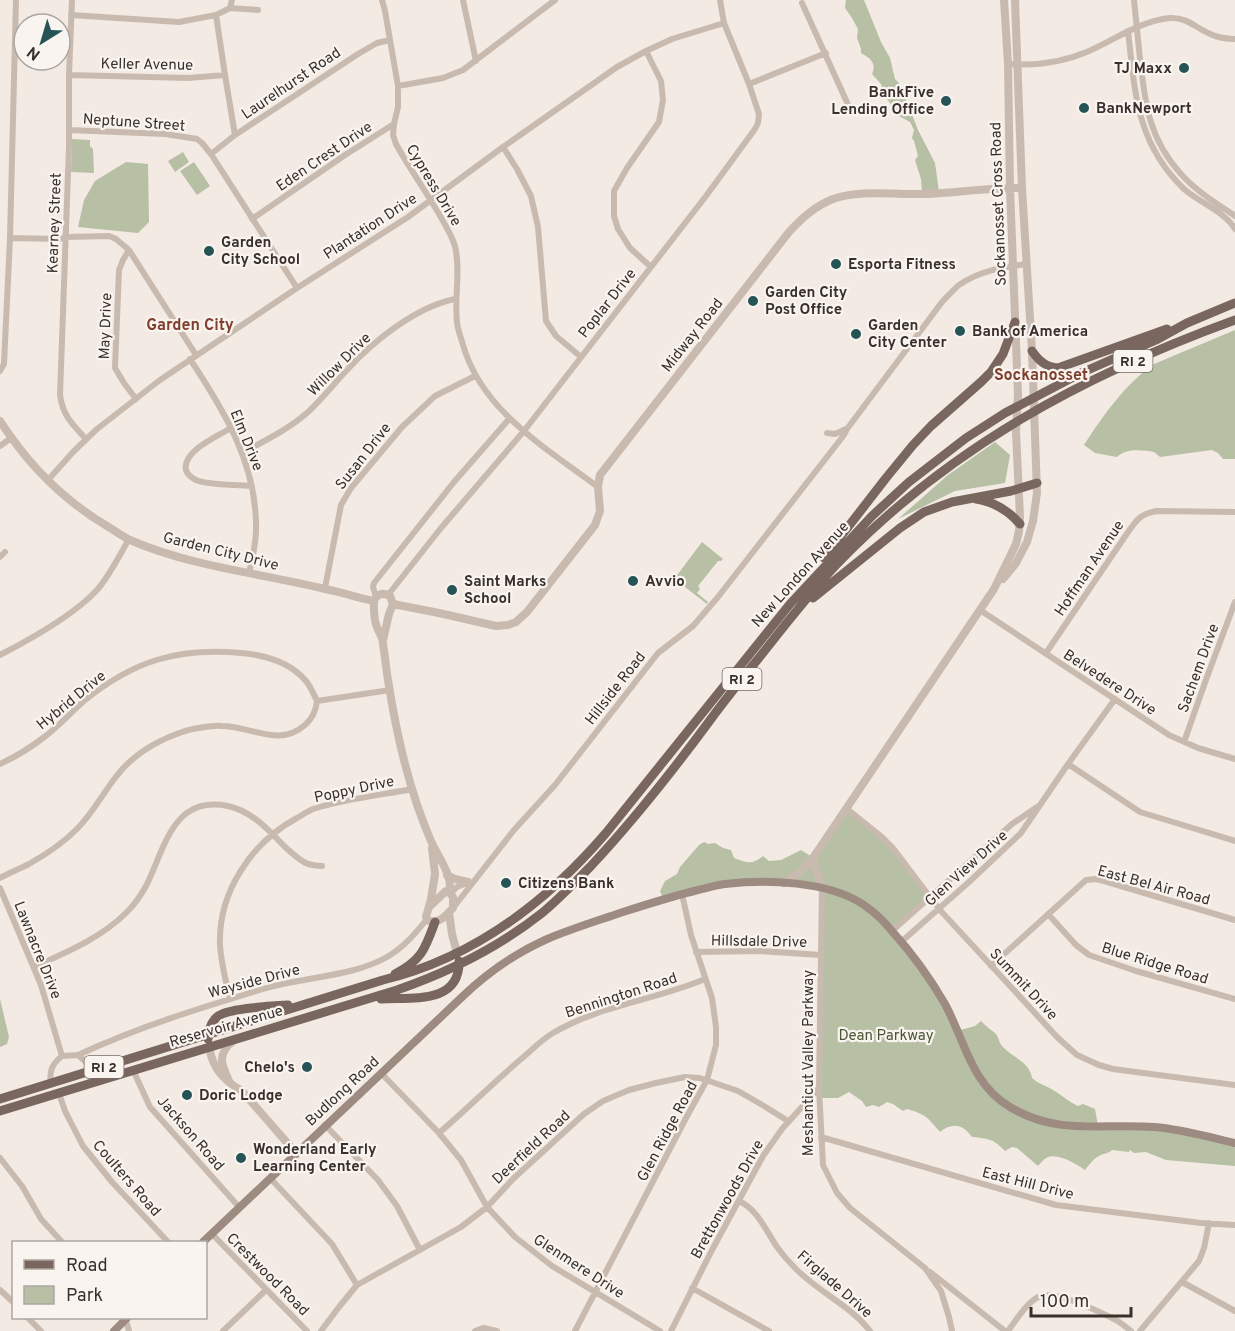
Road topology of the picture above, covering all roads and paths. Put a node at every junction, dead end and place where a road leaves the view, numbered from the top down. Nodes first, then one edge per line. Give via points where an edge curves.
1 (16, 0) edge
2 (231, 0) edge
3 (382, 0) edge
4 (463, 0) edge
5 (555, 0) edge
6 (720, 0) edge
7 (1004, 0) edge
8 (1015, 0) edge
9 (1134, 0) edge
10 (802, 3) dead end
11 (230, 8) junction
12 (258, 10) dead end
13 (72, 15) edge
14 (216, 15) junction
15 (724, 23) junction
16 (1137, 27) junction
17 (1128, 31) junction
18 (1235, 39) edge
19 (390, 40) junction
20 (646, 51) junction
21 (826, 53) junction
22 (476, 61) junction
23 (1008, 64) junction
24 (1018, 65) junction
25 (69, 72) edge
26 (69, 75) junction
27 (225, 75) junction
28 (749, 84) junction
29 (398, 86) junction
30 (850, 109) dead end
31 (394, 124) junction
32 (69, 130) junction
33 (236, 135) junction
34 (503, 147) junction
35 (211, 154) junction
36 (1010, 188) junction
37 (1022, 188) junction
38 (431, 200) junction
39 (1235, 216) edge
40 (252, 219) junction
41 (1235, 229) edge
42 (66, 237) junction
43 (10, 238) junction
44 (129, 250) junction
45 (1026, 264) junction
46 (1013, 266) junction
47 (651, 267) junction
48 (297, 288) junction
49 (456, 299) junction
50 (1235, 303) edge
51 (1235, 320) edge
52 (1015, 322) junction
53 (1187, 322) junction
54 (1032, 351) junction
55 (193, 357) junction
56 (581, 357) junction
57 (0, 371) edge
58 (475, 376) junction
59 (1033, 398) junction
60 (136, 399) junction
61 (1017, 407) junction
62 (1034, 411) junction
63 (509, 419) junction
64 (0, 421) edge
65 (1017, 421) junction
66 (231, 428) junction
67 (847, 429) junction
68 (524, 431) junction
69 (828, 433) dead end
70 (11, 438) junction
71 (86, 439) junction
72 (0, 446) edge
73 (242, 453) junction
74 (48, 480) junction
75 (1037, 483) junction
76 (252, 486) junction
77 (598, 487) junction
78 (1019, 488) junction
79 (971, 498) junction
80 (1235, 512) edge
81 (1020, 524) junction
82 (129, 539) junction
83 (249, 573) junction
84 (806, 585) junction
85 (325, 588) junction
86 (994, 589) junction
87 (388, 595) junction
88 (375, 602) junction
89 (1235, 602) edge
90 (392, 607) junction
91 (799, 608) junction
92 (980, 610) junction
93 (383, 640) junction
94 (1046, 653) junction
95 (0, 655) edge
96 (390, 690) junction
97 (1115, 699) junction
98 (317, 701) junction
99 (1184, 742) junction
100 (1235, 759) edge
101 (0, 764) edge
102 (1068, 764) junction
103 (412, 789) junction
104 (1040, 805) junction
105 (846, 808) junction
106 (273, 834) junction
107 (430, 840) junction
108 (1235, 841) edge
109 (813, 858) junction
110 (322, 867) dead end
111 (447, 875) junction
112 (0, 878) edge
113 (470, 882) junction
114 (784, 883) junction
115 (822, 887) junction
116 (0, 888) edge
117 (450, 892) junction
118 (682, 894) junction
119 (931, 897) junction
120 (2, 899) edge
121 (430, 906) junction
122 (939, 909) junction
123 (451, 910) junction
124 (1048, 914) junction
125 (1235, 920) edge
126 (431, 921) junction
127 (892, 931) junction
128 (901, 942) junction
129 (696, 952) junction
130 (457, 953) junction
131 (821, 955) junction
132 (459, 965) junction
133 (991, 966) junction
134 (34, 967) junction
135 (705, 980) junction
136 (383, 981) junction
137 (230, 999) junction
138 (366, 999) junction
139 (1235, 999) edge
140 (305, 1004) junction
141 (208, 1035) junction
142 (234, 1041) junction
143 (208, 1047) junction
144 (78, 1055) junction
145 (62, 1056) junction
146 (133, 1070) junction
147 (91, 1071) junction
148 (381, 1073) junction
149 (707, 1080) junction
150 (51, 1083) junction
151 (231, 1085) junction
152 (1235, 1085) edge
153 (819, 1088) junction
154 (59, 1093) junction
155 (0, 1099) edge
156 (0, 1111) edge
157 (788, 1121) junction
158 (325, 1125) junction
159 (439, 1133) junction
160 (821, 1137) junction
161 (1235, 1143) edge
162 (296, 1153) junction
163 (0, 1158) edge
164 (270, 1178) junction
165 (739, 1200) junction
166 (487, 1206) junction
167 (239, 1207) junction
168 (1209, 1223) junction
169 (1235, 1225) edge
170 (212, 1234) junction
171 (61, 1241) edge
172 (167, 1241) edge
173 (204, 1241) edge
174 (420, 1250) junction
175 (926, 1268) junction
176 (1182, 1282) junction
177 (357, 1285) junction
178 (693, 1288) junction
179 (0, 1290) edge
180 (266, 1290) junction
181 (595, 1292) junction
182 (12, 1301) edge
183 (1235, 1311) edge
184 (30, 1319) edge
185 (125, 1319) edge
186 (41, 1331) edge
187 (114, 1331) edge
188 (223, 1331) edge
189 (307, 1331) edge
190 (321, 1331) edge
191 (475, 1331) edge
192 (497, 1331) edge
193 (575, 1331) edge
194 (660, 1331) edge
195 (671, 1331) edge
196 (770, 1331) edge
197 (870, 1331) edge
198 (952, 1331) edge
199 (1006, 1331) edge
200 (1131, 1331) edge
201 (1140, 1331) edge

1 - 43 street
2 - 11 street
3 - 19 street, Eden Crest Drive
4 - 22 street
5 - 22 street
6 - 15 street, Poplar Drive
7 - 23 street, Sockanosset Cross Road
8 - 24 street, Sockanosset Cross Road
9 - 16 street
10 - 21 street
11 - 12 street
11 - 14 street
13 - 14 street via 179,22
14 - 27 street
15 - 20 street, Plantation Drive
15 - 28 street, Poplar Drive
16 - 17 street
16 - 18 street via 1179,18 1215,36
16 - 39 street via 1144,101 1158,140 1186,179
17 - 24 street via 1069,58
17 - 41 street via 1135,95 1151,144 1180,184
19 - 29 street, Eden Crest Drive
19 - 33 street, Laurelhurst Road via 358,54
20 - 34 street, Plantation Drive
20 - 47 street via 660,81 663,100 659,122 614,191 614,216 630,248
21 - 28 street
21 - 30 street
22 - 29 street via 443,78
23 - 24 street
23 - 36 street, Sockanosset Cross Road
24 - 37 street, Sockanosset Cross Road
25 - 26 street, Kearney Street
26 - 27 street, Keller Avenue
26 - 32 street, Kearney Street
27 - 33 street
28 - 47 street, Poplar Drive via 759,114 755,129
29 - 31 street, Eden Crest Drive
31 - 38 street, Cypress Drive via 396,144
31 - 40 street, Eden Crest Drive
32 - 35 street, Neptune Street via 197,139
32 - 42 street, Kearney Street
33 - 35 street, Laurelhurst Road
34 - 38 street, Plantation Drive
34 - 56 street via 531,196 538,227 546,321 556,336
35 - 40 street, Neptune Street
36 - 37 street, Midway Road
36 - 46 street, Sockanosset Cross Road
36 - 77 street, Midway Road via 858,194 833,199 813,209 789,232 641,421 600,475
37 - 45 street, Sockanosset Cross Road
38 - 48 street, Plantation Drive
38 - 49 street, Cypress Drive via 455,246
40 - 48 street, Neptune Street
42 - 43 street
42 - 44 street via 109,236
42 - 71 street, Kearney Street via 60,394 65,414
43 - 57 street via 4,364
44 - 55 street, Elm Drive
44 - 60 street, May Drive via 119,270 116,368
45 - 46 street, Hillside Road
45 - 54 street, Sockanosset Cross Road
46 - 52 street, Sockanosset Cross Road
46 - 67 street, Hillside Road via 971,278 958,286
47 - 56 street, Poplar Drive
48 - 55 street, Plantation Drive
49 - 58 street, Cypress Drive via 457,325
49 - 73 street, Willow Drive via 440,302 395,328 347,369 307,413
50 - 53 main road, New London Avenue / RI 2
51 - 62 main road, New London Avenue / RI 2 via 1112,370
52 - 61 street, Sockanosset Cross Road
52 - 84 main road via 1003,354 991,372 914,444
53 - 54 main road via 1059,368 1043,363
53 - 59 main road, New London Avenue / RI 2
54 - 59 street, Sockanosset Cross Road
55 - 60 street, Plantation Drive
55 - 66 street, Elm Drive
56 - 68 street, Poplar Drive
58 - 63 street, Cypress Drive
58 - 85 street, Susan Drive via 435,396 402,427 351,488 341,505
59 - 61 main road, New London Avenue / RI 2
59 - 62 street
60 - 71 street, Plantation Drive
61 - 65 street
61 - 84 main road, New London Avenue / RI 2 via 966,438 909,482
62 - 65 main road, New London Avenue / RI 2
62 - 75 street
63 - 68 street, Cypress Drive
63 - 88 street via 374,582
64 - 70 street, Garden City Drive
65 - 78 street
65 - 91 main road, New London Avenue / RI 2 via 957,460 906,500 841,560
66 - 73 street, Elm Drive
66 - 76 street via 193,452 186,469 195,480
67 - 69 street
67 - 113 street, Hillside Road via 718,597 693,626 658,653 560,778
68 - 77 street, Cypress Drive
68 - 87 street, Poplar Drive
70 - 72 street
70 - 74 street, Garden City Drive
71 - 74 street, Plantation Drive
73 - 76 street, Elm Drive
74 - 82 street, Garden City Drive via 89,515
75 - 78 main road
75 - 86 street via 1027,542 1016,563
76 - 83 street, Elm Drive via 256,523
77 - 90 street, Midway Road via 600,512 595,525 516,622 496,626
78 - 79 main road
78 - 81 street
79 - 81 main road via 999,506
79 - 91 main road via 943,504 916,516
80 - 94 street, Hoffman Avenue via 1145,513
81 - 86 street via 1013,551
82 - 83 street, Garden City Drive via 185,559
82 - 95 street via 97,590 45,630
83 - 85 street, Garden City Drive
84 - 130 main road, New London Avenue / RI 2 via 581,861 526,910
85 - 88 street, Garden City Drive
86 - 92 street
87 - 88 street, Garden City Drive via 381,594
87 - 90 street
88 - 90 street, Garden City Drive via 381,612
88 - 93 street via 376,626
89 - 99 street, Sachem Drive
90 - 93 street
91 - 132 main road, New London Avenue / RI 2 via 675,769 602,854 540,914
92 - 94 street, Belvedere Drive
92 - 105 street
93 - 96 street
94 - 97 street, Belvedere Drive
96 - 98 street
96 - 103 street
97 - 99 street, Belvedere Drive
97 - 102 street, Glen View Drive
98 - 101 street, Hybrid Drive via 307,682 287,665 257,655 198,652 162,657 106,684 44,738
98 - 112 street via 316,712 308,723 291,734 280,736 222,726 183,731 156,743 116,776 77,829 29,864
99 - 100 street, Belvedere Drive
102 - 104 street, Glen View Drive
102 - 108 street via 1140,812
103 - 106 street, Poppy Drive via 312,810
103 - 107 street
104 - 119 street, Glen View Drive via 1012,824
104 - 122 street, Glen View Drive via 1021,833
105 - 109 street
105 - 119 street, Summit Drive via 893,848
106 - 110 street via 294,856
106 - 134 street via 236,808 211,805 189,811 172,828 145,887 129,909 96,937
106 - 137 street, Poppy Drive via 233,884 224,911 220,944
107 - 111 street
107 - 121 street via 435,874
109 - 114 street
109 - 115 street
111 - 113 street
111 - 117 street
113 - 117 street, Hillside Road
113 - 123 street, Hillside Road
114 - 115 main road
114 - 118 main road via 724,884
115 - 127 main road via 864,905
115 - 131 street, Meshanticut Valley Parkway
116 - 120 street, Lawnacre Drive
117 - 121 street via 446,891
117 - 123 street
118 - 129 street, Glen Ridge Road
118 - 148 main road, Budlong Road via 561,933 502,963
119 - 122 street, Summit Drive
119 - 127 street, Glen View Drive
120 - 134 street, Lawnacre Drive
121 - 126 street via 427,913
122 - 128 street, Glen View Drive
122 - 133 street, Summit Drive
123 - 126 street via 441,919
123 - 130 street
124 - 125 street, East Bel Air Road via 1077,887 1093,879
124 - 133 street, East Bel Air Road
124 - 139 street, Blue Ridge Road via 1089,955
126 - 136 main road via 421,955
126 - 137 street, Wayside Drive via 402,947 370,965
127 - 128 main road
128 - 161 main road via 945,1004 978,1077 1010,1107 1031,1118 1059,1125 1167,1128
129 - 131 street, Hillsdale Drive
129 - 135 street, Glen Ridge Road
130 - 132 main road
130 - 136 main road, Reservoir Avenue / RI 2 via 418,971
131 - 153 street, Meshanticut Valley Parkway
132 - 138 main road, Reservoir Avenue / RI 2
132 - 138 main road via 453,984 438,994
133 - 152 street, Summit Drive via 1070,1050 1092,1062
134 - 145 street, Lawnacre Drive
135 - 149 street, Glen Ridge Road via 716,1027 716,1045
135 - 159 street, Bennington Road via 553,1032
136 - 140 main road, Reservoir Avenue / RI 2
137 - 144 street, Wayside Drive via 142,1028
138 - 142 main road, Reservoir Avenue / RI 2
140 - 141 main road, Reservoir Avenue / RI 2
140 - 141 main road via 221,1014 213,1021
141 - 143 main road
141 - 147 main road, Reservoir Avenue / RI 2
142 - 143 main road, Reservoir Avenue / RI 2
142 - 151 street via 224,1050 222,1061
143 - 146 main road, Reservoir Avenue / RI 2
143 - 151 street via 221,1076
144 - 145 street
144 - 147 street
145 - 150 street via 52,1067
146 - 154 main road, Reservoir Avenue / RI 2
146 - 167 street, Jackson Road via 150,1107
147 - 150 main road, Reservoir Avenue / RI 2
148 - 158 main road, Budlong Road
148 - 159 street, Glenmere Drive
149 - 157 street, Deerfield Road via 738,1091
149 - 166 street, Deerfield Road via 685,1077 629,1090 603,1101 584,1114
149 - 181 street, Glen Ridge Road
150 - 155 main road, Reservoir Avenue / RI 2
151 - 162 street via 242,1091
153 - 157 street, Brettonwoods Drive
153 - 160 street, Meshanticut Valley Parkway
154 - 156 main road, Reservoir Avenue / RI 2
154 - 172 street, Coulters Road via 83,1146
157 - 165 street, Brettonwoods Drive
158 - 162 main road, Budlong Road
158 - 174 street via 378,1180
159 - 166 street, Glenmere Drive via 461,1160
160 - 168 street, East Hill Drive via 1056,1204
160 - 175 street, Meshanticut Valley Parkway via 823,1165 837,1193 850,1208
162 - 164 main road, Budlong Road
163 - 171 street via 41,1219
164 - 167 main road, Budlong Road
164 - 177 street via 332,1244
165 - 178 street, Brettonwoods Drive
165 - 197 street, Firglade Drive via 754,1211 794,1267 849,1308
166 - 174 street, Deerfield Road via 461,1227
166 - 181 street, Glenmere Drive via 532,1252
167 - 170 main road, Budlong Road
168 - 169 street, East Hill Drive
168 - 176 street via 1199,1261
170 - 173 main road, Budlong Road
170 - 180 street, Crestwood Road
174 - 177 street, Deerfield Road
175 - 198 street, Meshanticut Valley Parkway via 941,1291
175 - 199 street
176 - 183 street
176 - 201 street
177 - 190 street, Deerfield Road
178 - 195 street, Brettonwoods Drive
178 - 196 street
179 - 182 street
180 - 188 street
180 - 189 street, Crestwood Road
181 - 193 street, Glen Ridge Road
181 - 194 street, Glenmere Drive
184 - 186 street
185 - 187 main road
191 - 192 street
199 - 200 street via 1034,1300 1051,1294 1118,1321

